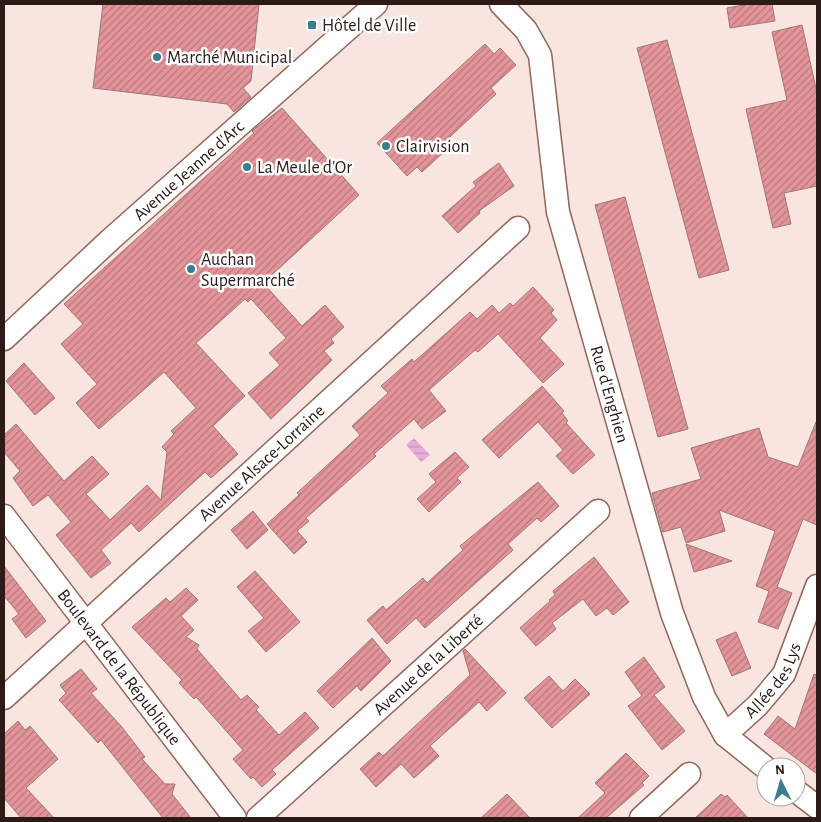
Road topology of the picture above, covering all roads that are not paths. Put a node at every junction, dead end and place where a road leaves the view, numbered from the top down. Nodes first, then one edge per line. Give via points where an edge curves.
1 (376, 4) edge
2 (501, 4) edge
3 (518, 228) dead end
4 (4, 339) edge
5 (598, 511) dead end
6 (4, 516) edge
7 (817, 586) edge
8 (87, 623) junction
9 (4, 698) edge
10 (725, 735) junction
11 (756, 760) edge
12 (689, 774) dead end
13 (806, 799) edge
14 (817, 807) edge
15 (235, 818) edge
16 (258, 818) edge
17 (641, 818) edge

1 - 4 street, Avenue Jeanne d'Arc via 111,239
2 - 10 street, Rue d'Enghien via 526,30 540,55 558,212 672,613 704,697
3 - 8 street, Avenue Alsace-Lorraine
5 - 16 street, Avenue de la Liberté
6 - 8 street, Boulevard de la République
7 - 10 street, Allée des Lys via 784,674 758,705
8 - 9 street, Avenue Alsace-Lorraine
8 - 15 street, Boulevard de la République
10 - 11 street, Rue d'Enghien
12 - 17 street
13 - 14 street

